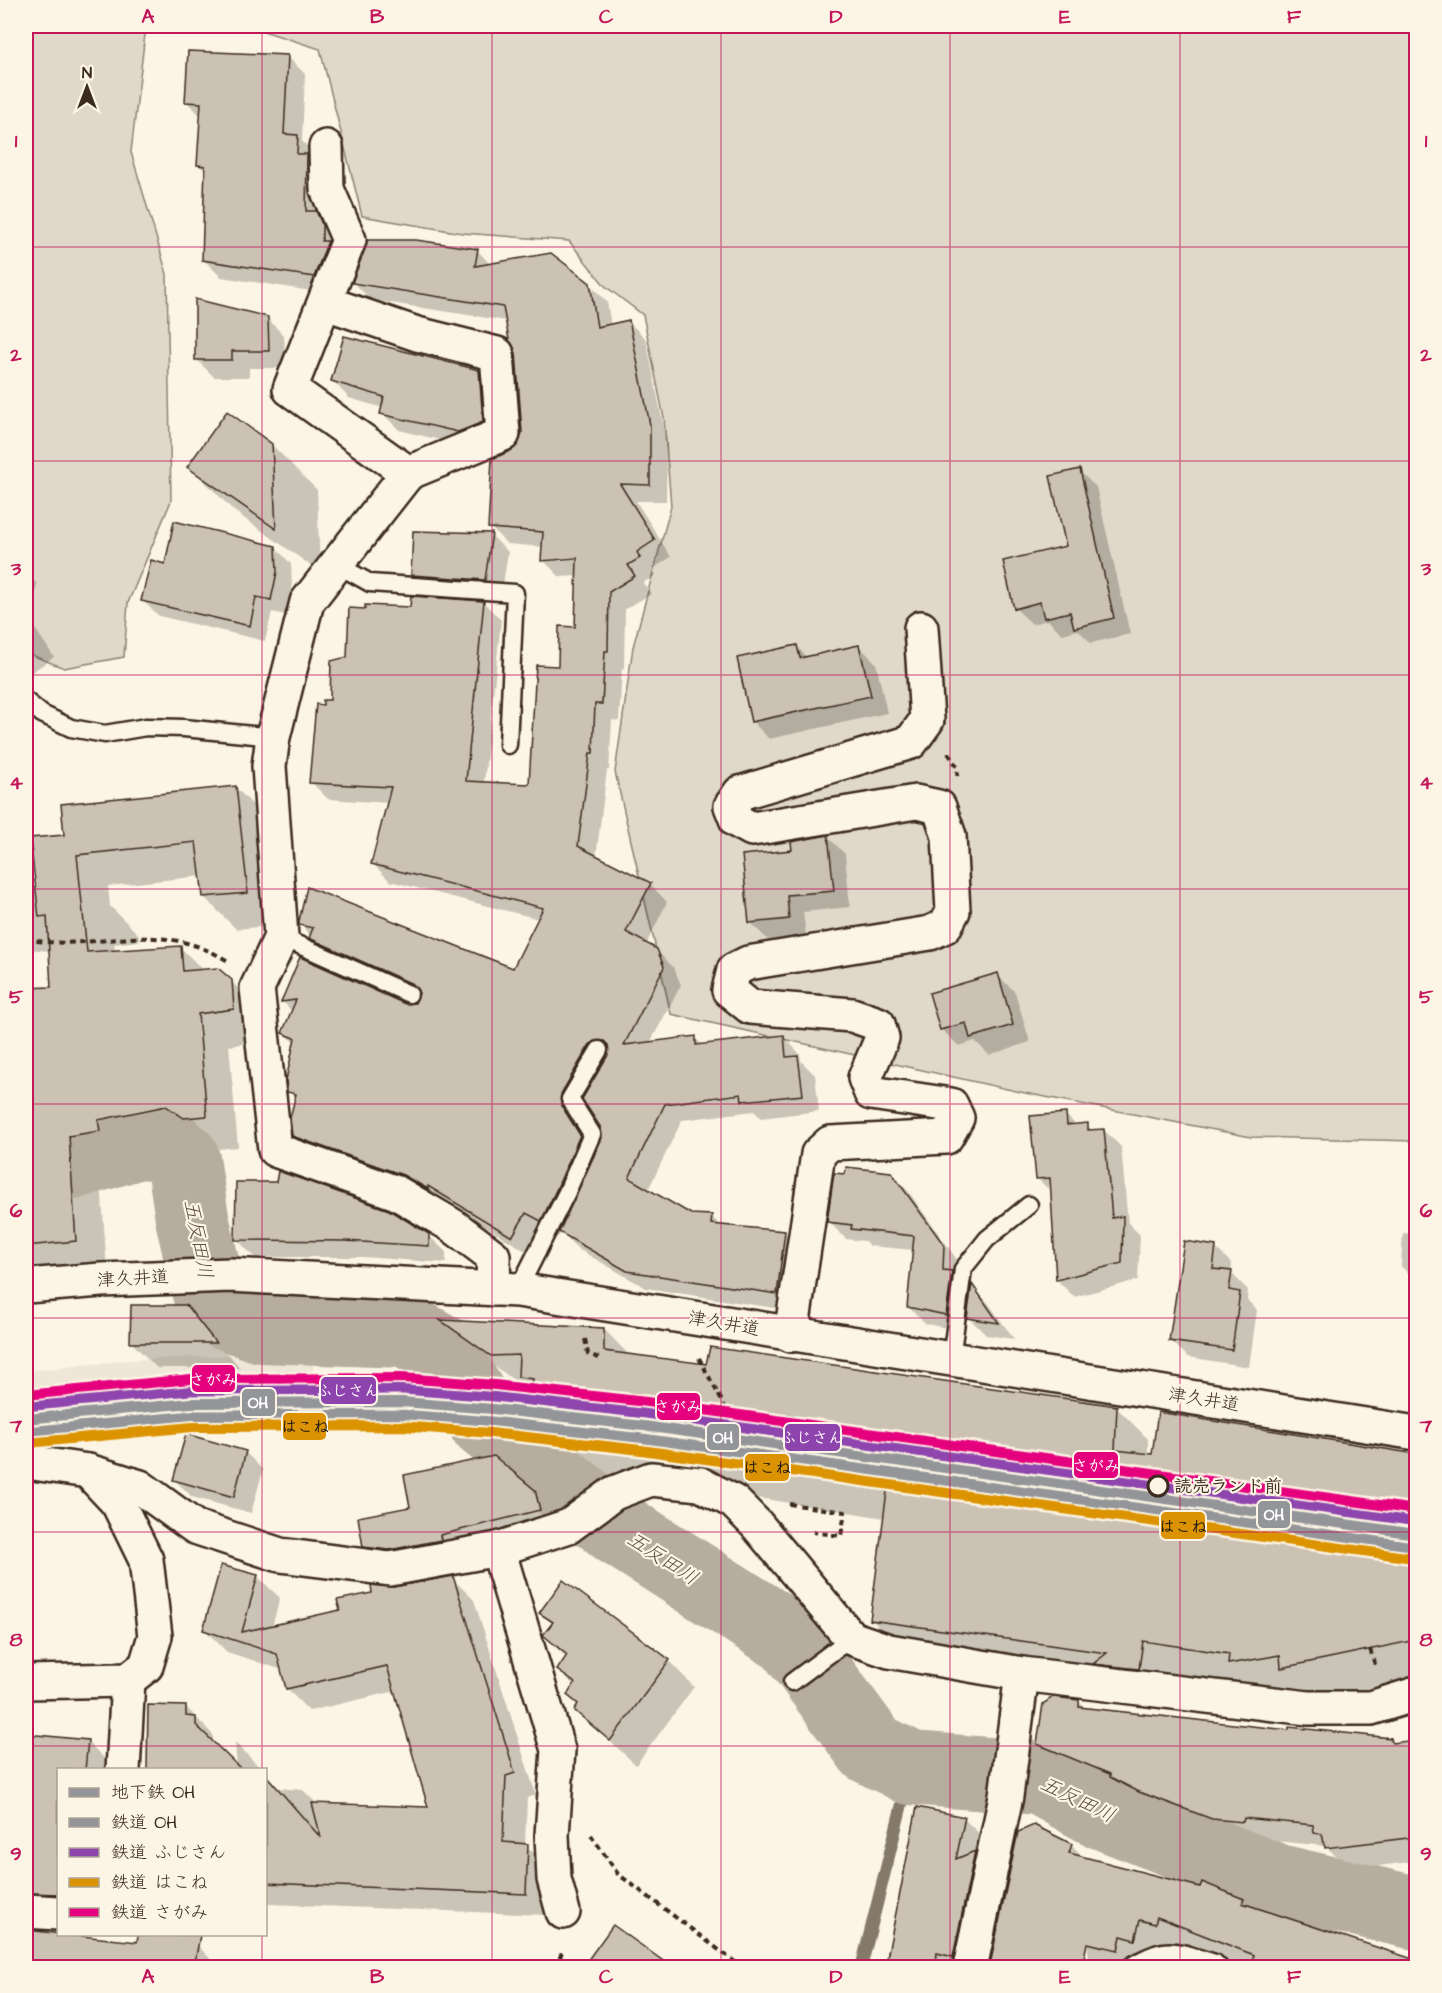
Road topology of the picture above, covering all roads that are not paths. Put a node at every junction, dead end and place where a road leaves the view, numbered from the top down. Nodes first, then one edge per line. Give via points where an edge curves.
1 (326, 147) dead end
2 (326, 303) junction
3 (408, 473) junction
4 (336, 564) junction
5 (921, 628) dead end
6 (26, 701) edge
7 (273, 737) junction
8 (508, 745) dead end
9 (281, 937) junction
10 (410, 994) dead end
11 (599, 1050) dead end
12 (1029, 1205) dead end
13 (26, 1286) edge
14 (506, 1290) junction
15 (791, 1335) junction
16 (951, 1359) junction
17 (1416, 1433) edge
18 (26, 1462) edge
19 (88, 1471) junction
20 (498, 1549) junction
21 (839, 1646) junction
22 (1022, 1674) junction
23 (128, 1680) junction
24 (26, 1682) edge
25 (792, 1682) dead end
26 (1416, 1694) edge
27 (123, 1768) edge
28 (26, 1911) edge
29 (563, 1912) dead end
30 (57, 1913) edge
31 (970, 1968) edge
32 (1128, 1968) edge
33 (1220, 1968) edge

1 - 2 street via 327,189 349,240
2 - 3 street via 290,389
2 - 3 street via 417,334 497,354 503,434
3 - 4 street
4 - 7 street via 307,602
4 - 8 lane via 370,583 515,593
5 - 15 street via 927,720 911,742 740,793 731,806 737,821 753,829 916,802 939,807 949,836 953,911 945,926 930,933 748,963 734,970 729,990 750,1007 852,1015 878,1024 882,1038 865,1078 871,1093 951,1105 957,1118 946,1137 830,1143 818,1154
6 - 7 lane via 71,728 105,734 146,727
7 - 9 street via 269,766
9 - 10 lane
9 - 14 street via 257,988 275,1150 397,1192 493,1256
11 - 14 lane via 570,1099 592,1134 567,1192
12 - 16 lane via 987,1239 963,1269
13 - 14 street, 津久井道 via 230,1275
14 - 15 street, 津久井道
15 - 16 street, 津久井道
16 - 17 street, 津久井道
18 - 19 street
19 - 20 street via 140,1487 195,1527 280,1556 390,1569
19 - 23 street via 117,1503 146,1560 155,1636 146,1666
20 - 21 street via 569,1526 614,1493 651,1479 700,1484 734,1502 758,1525
20 - 29 street via 558,1750 553,1857
21 - 22 street
21 - 25 lane
22 - 26 street via 1308,1708 1371,1708
22 - 31 street via 1006,1796
23 - 24 street
23 - 27 street
28 - 30 street
32 - 33 lane via 1143,1958 1169,1950 1215,1963

